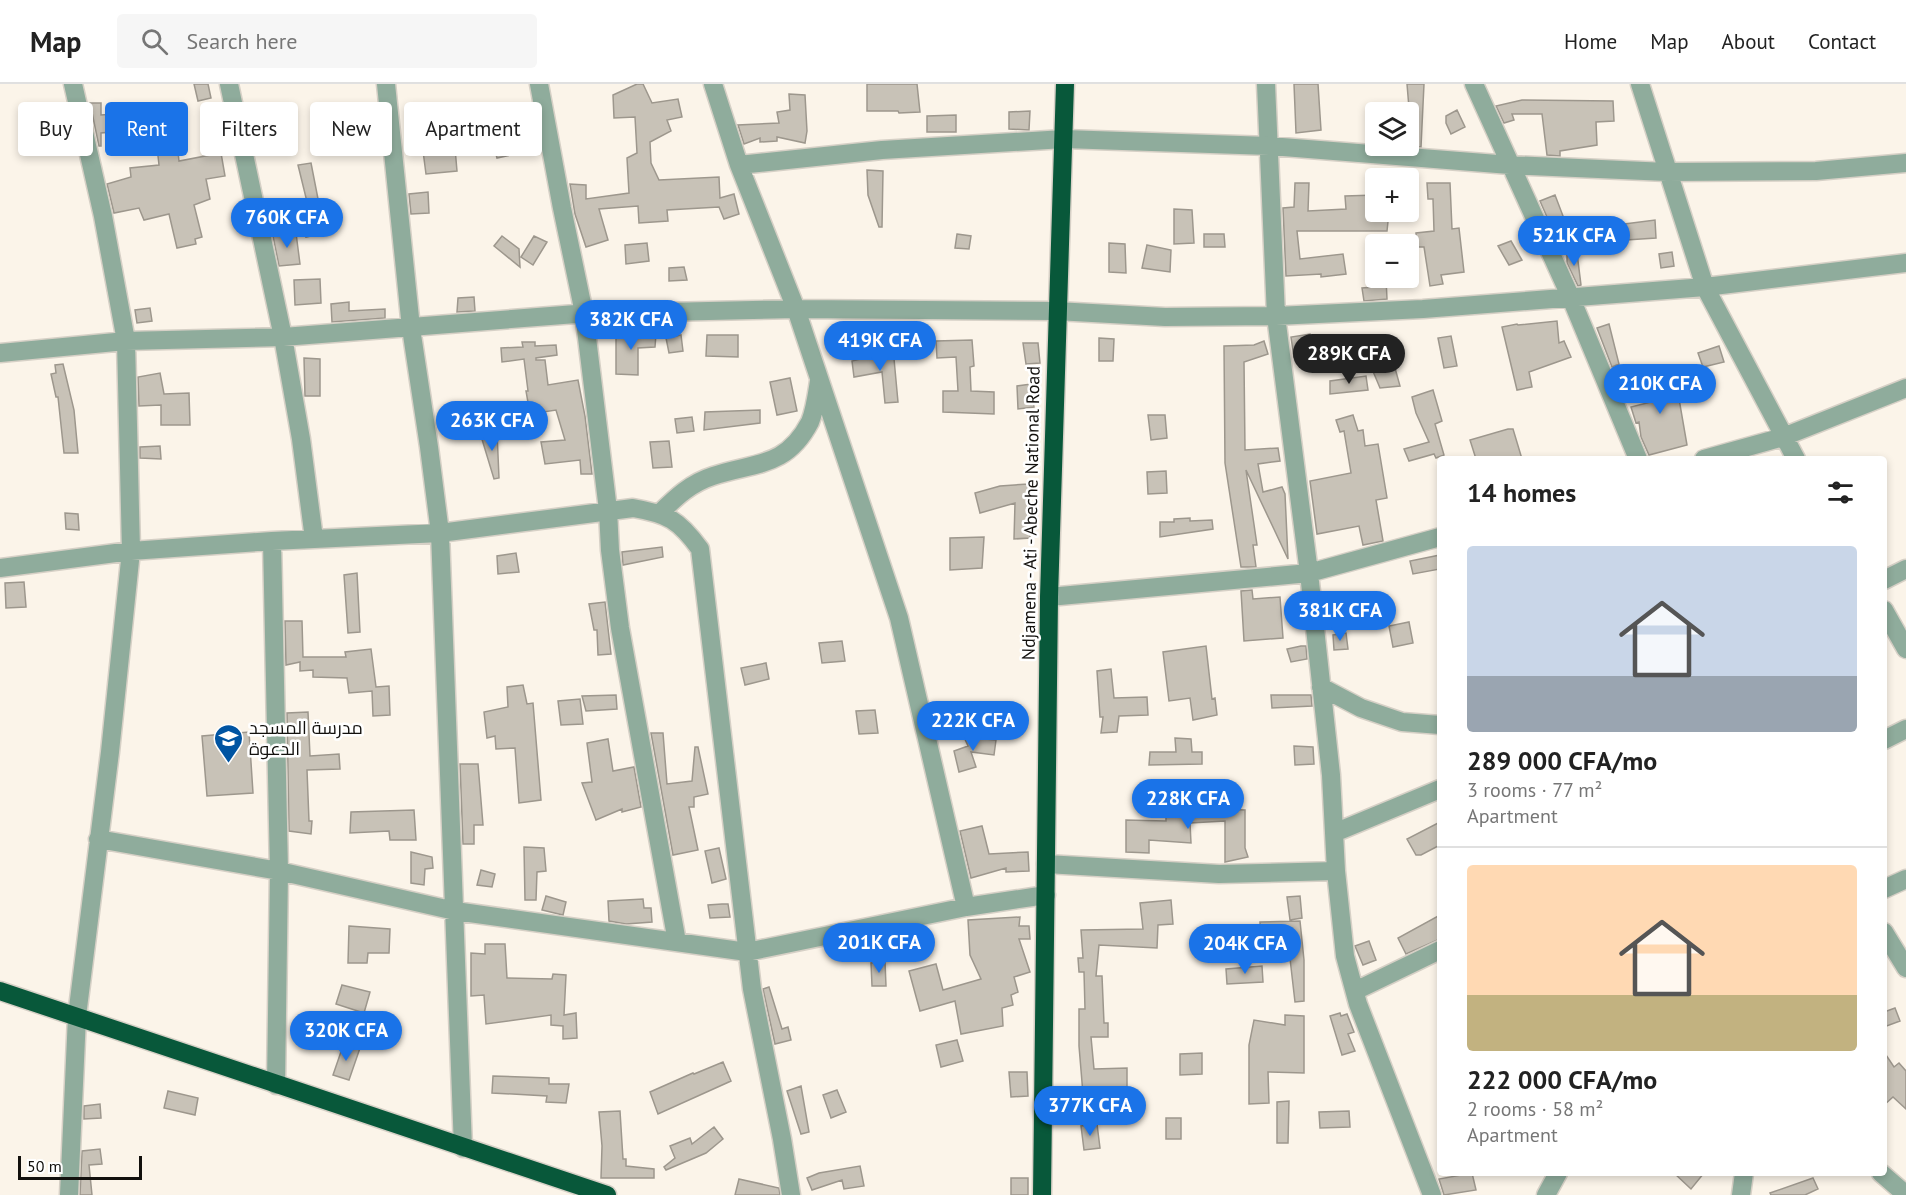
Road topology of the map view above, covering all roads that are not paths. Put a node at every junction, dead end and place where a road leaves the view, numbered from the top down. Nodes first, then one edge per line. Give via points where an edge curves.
1 (73, 84) edge
2 (229, 84) edge
3 (386, 84) edge
4 (540, 84) edge
5 (713, 84) edge
6 (1065, 84) edge
7 (1266, 84) edge
8 (1474, 84) edge
9 (1640, 84) edge
10 (1064, 139) junction
11 (1269, 146) junction
12 (1906, 163) edge
13 (739, 165) junction
14 (1510, 165) junction
15 (1667, 172) junction
16 (1906, 263) edge
17 (1705, 287) junction
18 (1571, 298) junction
19 (796, 309) junction
20 (1056, 311) junction
21 (584, 313) junction
22 (1276, 316) junction
23 (411, 328) junction
24 (283, 337) junction
25 (126, 341) junction
26 (0, 353) edge
27 (820, 380) junction
28 (1906, 388) edge
29 (1783, 437) junction
30 (1637, 456) edge
31 (1715, 456) edge
32 (1794, 456) edge
33 (608, 510) junction
34 (660, 513) junction
35 (440, 533) junction
36 (1437, 538) edge
37 (314, 539) junction
38 (272, 541) junction
39 (132, 551) junction
40 (0, 568) edge
41 (1906, 569) edge
42 (1310, 573) junction
43 (1887, 578) edge
44 (1049, 597) junction
45 (1887, 615) edge
46 (1906, 649) edge
47 (1322, 687) junction
48 (1437, 725) edge
49 (1906, 729) edge
50 (1887, 738) edge
51 (1437, 790) edge
52 (1334, 833) junction
53 (98, 839) junction
54 (1046, 864) junction
55 (279, 871) junction
56 (1336, 871) junction
57 (1906, 879) edge
58 (1887, 888) edge
59 (1046, 895) junction
60 (966, 907) junction
61 (455, 911) junction
62 (1887, 937) edge
63 (677, 942) junction
64 (1437, 951) edge
65 (747, 952) junction
66 (1906, 968) edge
67 (0, 991) edge
68 (1354, 991) junction
69 (77, 1016) junction
70 (276, 1085) junction
71 (463, 1148) junction
72 (1556, 1176) edge
73 (1744, 1176) edge
74 (1884, 1176) edge
75 (1904, 1193) edge
76 (69, 1195) edge
77 (607, 1195) edge
78 (791, 1195) edge
79 (1042, 1195) edge
80 (1432, 1195) edge
81 (1546, 1195) edge
82 (1741, 1195) edge

1 - 25 street
2 - 24 street
3 - 23 street
4 - 21 street
5 - 13 street
6 - 10 highway, Ndjamena - Ati - Abeche National Road
7 - 11 street
8 - 14 street
9 - 15 street
10 - 11 street
10 - 13 street via 882,150
10 - 20 highway, Ndjamena - Ati - Abeche National Road
11 - 14 street
11 - 22 street
12 - 15 street via 1816,171
13 - 19 street
14 - 15 street
14 - 18 street
15 - 17 street
16 - 17 street
17 - 18 street
17 - 29 street
18 - 22 street
18 - 30 street
19 - 20 street
19 - 21 street
19 - 27 street
20 - 22 street via 1166,317
20 - 44 highway, Ndjamena - Ati - Abeche National Road
21 - 23 street
21 - 33 street
22 - 42 street
23 - 24 street
23 - 35 street
24 - 25 street
24 - 37 street
25 - 26 street
25 - 39 street
27 - 34 street via 810,420 792,447 768,463 712,476 682,491
27 - 60 street via 898,618
28 - 29 street
29 - 31 street
29 - 32 street
33 - 34 street via 633,508
33 - 35 street
33 - 63 street via 620,628
34 - 65 street via 684,527 699,549
35 - 37 street
35 - 61 street
36 - 42 street
37 - 38 street
38 - 39 street
38 - 55 street
39 - 40 street
39 - 53 street
41 - 43 street
42 - 44 street
42 - 47 street
44 - 54 highway, Ndjamena - Ati - Abeche National Road
45 - 46 street
47 - 48 street via 1361,708 1402,722
47 - 52 street
49 - 50 street
51 - 52 street
52 - 56 street
53 - 55 street
53 - 69 street
54 - 56 street via 1219,874
54 - 59 highway, Ndjamena - Ati - Abeche National Road
55 - 61 street
55 - 70 street
56 - 68 street via 1345,956
57 - 58 street
59 - 60 street
59 - 79 highway, Ndjamena - Ati - Abeche National Road
60 - 65 street
61 - 63 street
61 - 71 street
62 - 66 street
63 - 65 street
64 - 68 street
65 - 78 street
67 - 69 highway
68 - 80 street
69 - 70 highway
69 - 76 street
70 - 71 highway
71 - 77 highway
72 - 81 street
73 - 82 street
74 - 75 street

